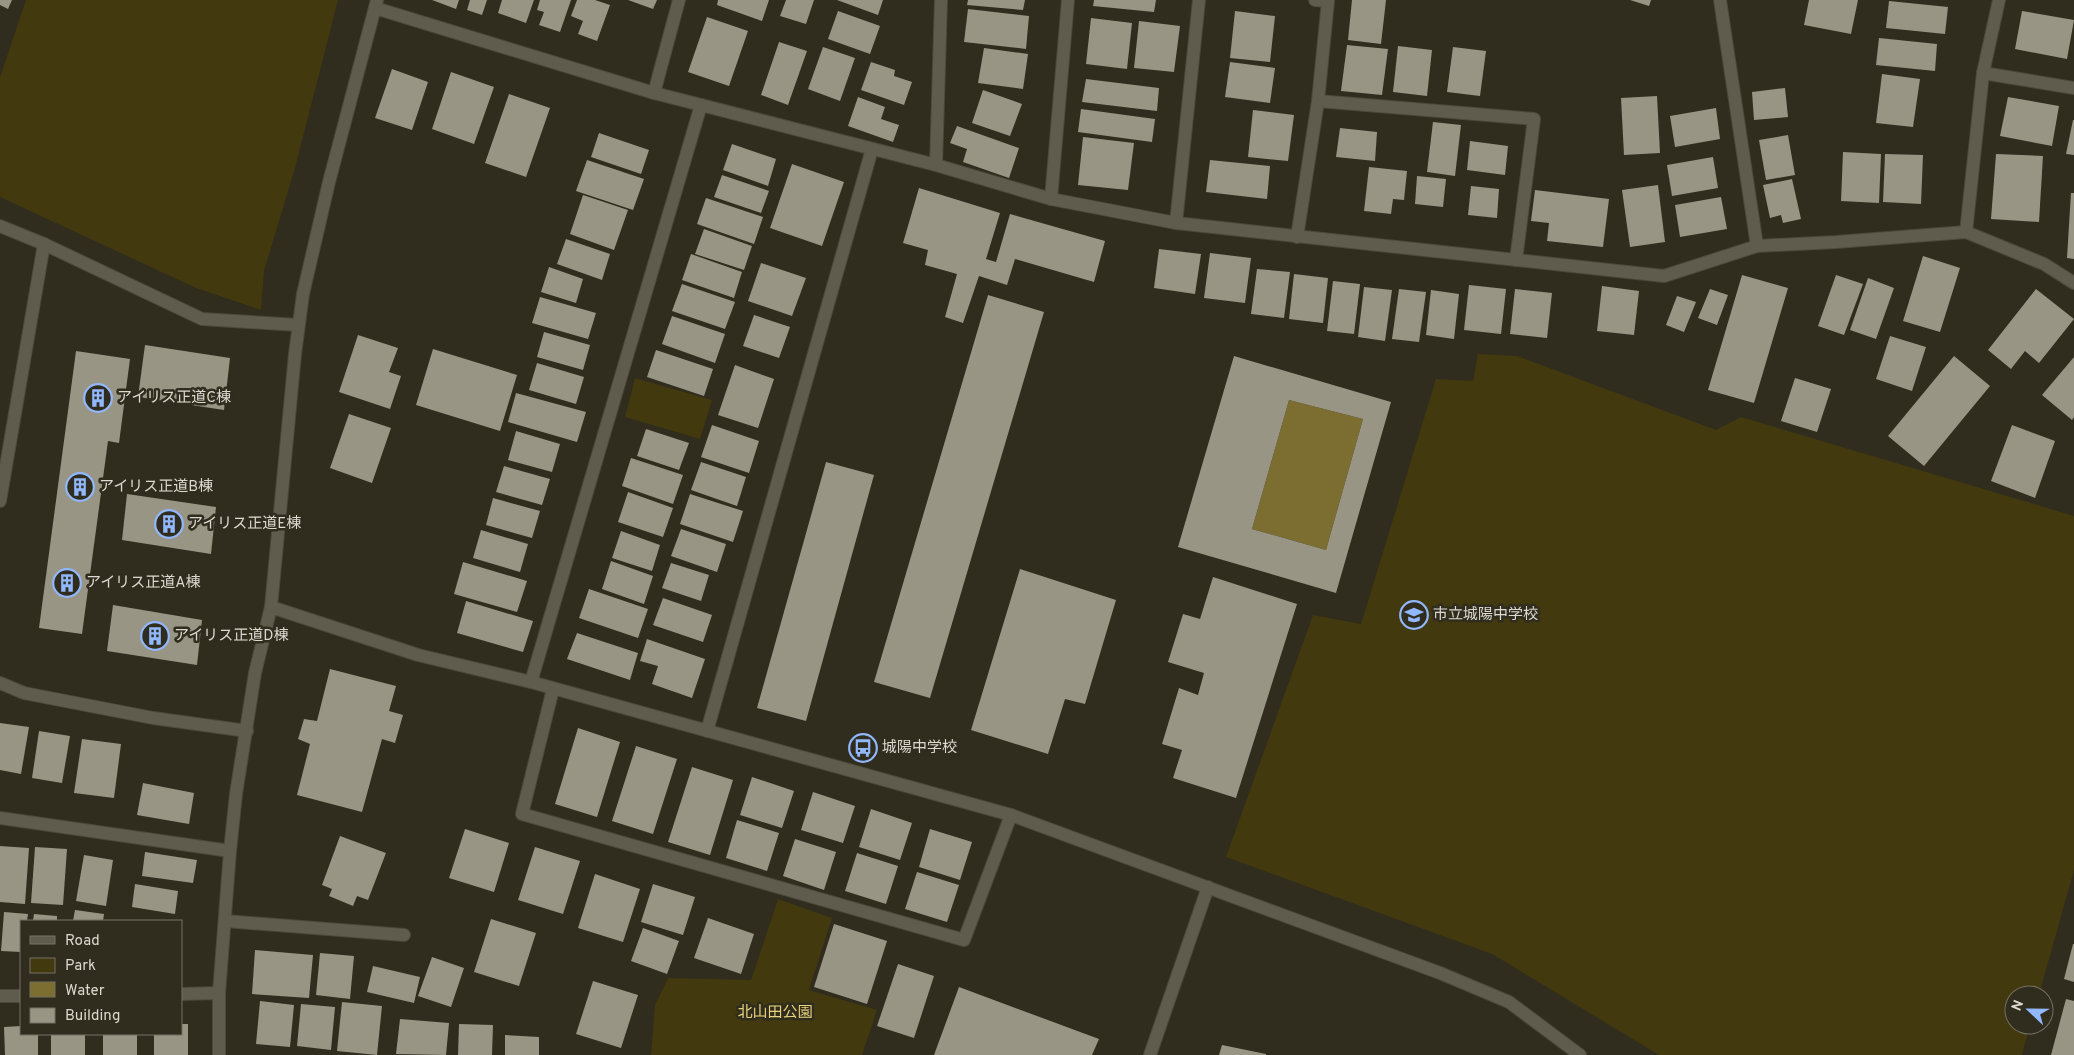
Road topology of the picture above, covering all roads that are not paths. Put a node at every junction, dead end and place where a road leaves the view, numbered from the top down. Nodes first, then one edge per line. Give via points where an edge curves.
1 (679, 0) edge
2 (941, 0) edge
3 (1068, 0) edge
4 (1199, 0) edge
5 (1315, 0) edge
6 (1720, 0) edge
7 (1999, 0) edge
8 (376, 4) edge
9 (1983, 73) junction
10 (2074, 88) edge
11 (654, 93) junction
12 (1318, 100) junction
13 (701, 105) junction
14 (872, 149) junction
15 (936, 165) junction
16 (1051, 199) junction
17 (1176, 223) junction
18 (0, 226) edge
19 (1966, 232) junction
20 (1297, 236) junction
21 (44, 244) junction
22 (1757, 246) junction
23 (1516, 260) junction
24 (2074, 284) edge
25 (298, 325) junction
26 (0, 501) edge
27 (272, 607) junction
28 (531, 682) junction
29 (0, 683) edge
30 (553, 688) junction
31 (247, 731) junction
32 (707, 731) junction
33 (1012, 815) junction
34 (0, 818) edge
35 (230, 851) junction
36 (1208, 887) junction
37 (225, 921) junction
38 (404, 935) dead end
39 (219, 993) junction
40 (182, 994) edge
41 (0, 996) edge
42 (20, 996) edge
43 (219, 1055) edge
44 (1150, 1055) edge
45 (1580, 1055) edge

1 - 11 street
2 - 15 street
3 - 16 street
4 - 17 street
5 - 12 street via 1328,1
6 - 22 street
7 - 9 street
8 - 11 street
8 - 25 street via 328,182
9 - 10 street
9 - 19 street
11 - 13 street
12 - 20 street
12 - 23 street via 1534,119
13 - 14 street
13 - 28 street
14 - 15 street
14 - 32 street
15 - 16 street
16 - 17 street
17 - 20 street
18 - 21 street
19 - 22 street
19 - 24 street via 2044,264
20 - 23 street
21 - 25 street via 202,318
21 - 26 street
22 - 23 street via 1664,276
25 - 27 street
27 - 28 street via 418,654
27 - 31 street via 255,673
28 - 30 street
29 - 31 street via 24,693 153,718
30 - 32 street
30 - 33 street via 522,814 964,940
31 - 35 street
32 - 33 street
33 - 36 street
34 - 35 street
35 - 37 street
36 - 44 street
36 - 45 street via 1440,973 1508,1002
37 - 38 street
37 - 39 street
39 - 40 street
39 - 43 street
41 - 42 street

